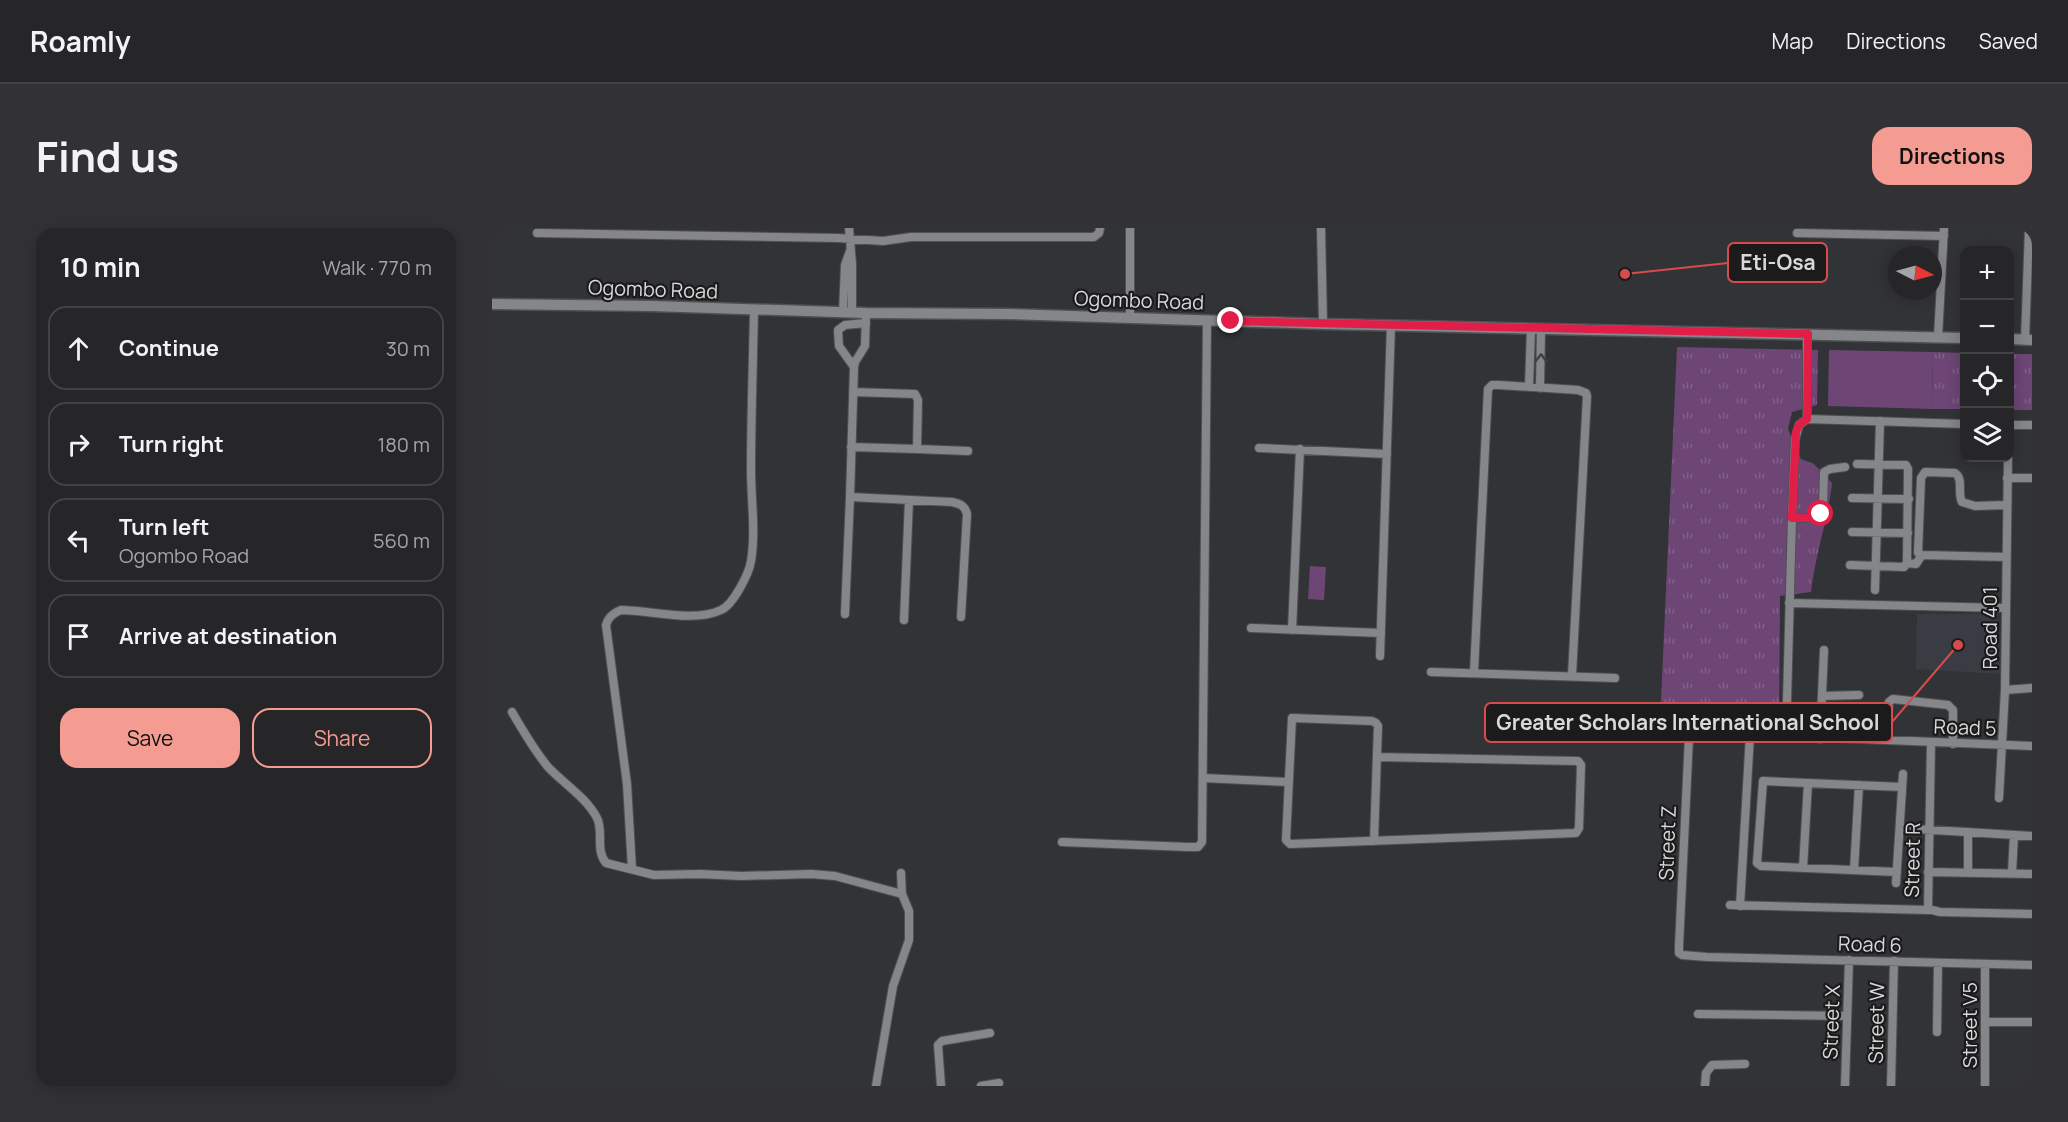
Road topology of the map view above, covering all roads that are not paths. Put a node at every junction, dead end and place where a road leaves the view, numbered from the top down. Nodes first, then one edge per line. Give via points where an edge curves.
1 (849, 228) edge
2 (1100, 228) edge
3 (1130, 228) edge
4 (1321, 228) edge
5 (2029, 228) edge
6 (1837, 230) edge
7 (938, 232) edge
8 (1944, 232) edge
9 (537, 233) dead end
10 (1797, 233) dead end
11 (849, 240) junction
12 (492, 304) edge
13 (754, 310) junction
14 (847, 312) junction
15 (866, 318) junction
16 (1130, 318) junction
17 (1207, 321) junction
18 (1323, 324) junction
19 (1391, 325) junction
20 (1536, 328) junction
21 (1808, 334) junction
22 (1938, 337) junction
23 (1960, 338) edge
24 (2028, 340) edge
25 (854, 367) junction
26 (1529, 387) junction
27 (1540, 388) junction
28 (853, 392) junction
29 (1807, 419) junction
30 (1880, 421) junction
31 (1960, 424) edge
32 (2014, 425) edge
33 (2032, 425) edge
34 (851, 447) junction
35 (1259, 448) dead end
36 (917, 449) junction
37 (1300, 449) junction
38 (968, 452) dead end
39 (1387, 454) junction
40 (2007, 462) edge
41 (1857, 464) dead end
42 (1879, 464) junction
43 (1906, 465) junction
44 (1845, 467) dead end
45 (1922, 475) junction
46 (2007, 478) junction
47 (2032, 478) edge
48 (850, 497) junction
49 (1852, 498) dead end
50 (1878, 499) junction
51 (1908, 499) junction
52 (909, 500) junction
53 (2006, 505) junction
54 (1792, 518) junction
55 (1852, 532) dead end
56 (1877, 533) junction
57 (1908, 533) junction
58 (1922, 555) junction
59 (2006, 557) junction
60 (1907, 563) junction
61 (1850, 566) dead end
62 (1876, 566) junction
63 (1875, 590) dead end
64 (1790, 603) junction
65 (2005, 608) junction
66 (844, 614) dead end
67 (961, 617) dead end
68 (904, 620) dead end
69 (1251, 628) dead end
70 (1293, 630) junction
71 (1381, 633) junction
72 (1824, 650) dead end
73 (1380, 656) dead end
74 (1431, 672) dead end
75 (1473, 672) junction
76 (1572, 675) junction
77 (1615, 678) dead end
78 (2032, 688) edge
79 (2005, 690) junction
80 (1859, 695) dead end
81 (1822, 696) junction
82 (512, 712) dead end
83 (1717, 733) joint
84 (1750, 735) junction
85 (1786, 737) junction
86 (1820, 739) junction
87 (1886, 740) junction
88 (1931, 743) junction
89 (1953, 744) junction
90 (2002, 745) junction
91 (2032, 746) edge
92 (1377, 758) junction
93 (1903, 774) dead end
94 (1203, 778) junction
95 (1288, 782) junction
96 (1808, 783) junction
97 (1859, 785) junction
98 (1902, 787) junction
99 (1999, 798) dead end
100 (1900, 828) junction
101 (1930, 830) junction
102 (1968, 833) junction
103 (2014, 835) junction
104 (2032, 836) edge
105 (1374, 841) junction
106 (1062, 842) dead end
107 (1803, 868) junction
108 (632, 869) junction
109 (1854, 870) junction
110 (1897, 872) junction
111 (1928, 872) junction
112 (1968, 872) junction
113 (901, 873) dead end
114 (2012, 873) junction
115 (2032, 874) edge
116 (1896, 883) dead end
117 (902, 894) junction
118 (1730, 905) dead end
119 (1740, 906) junction
120 (1929, 910) junction
121 (2032, 914) edge
122 (1707, 957) joint
123 (1849, 960) junction
124 (1894, 961) junction
125 (1938, 963) junction
126 (1985, 964) junction
127 (2032, 965) edge
128 (1698, 1014) dead end
129 (1847, 1016) junction
130 (1985, 1022) junction
131 (2032, 1022) edge
132 (1937, 1032) dead end
133 (990, 1033) dead end
134 (1745, 1065) dead end
135 (999, 1083) dead end
136 (876, 1086) edge
137 (941, 1086) edge
138 (981, 1086) edge
139 (1705, 1086) edge
140 (1845, 1086) edge
141 (1891, 1086) edge
142 (1985, 1086) edge

1 - 11 street
2 - 7 street via 1094,237
3 - 16 street
4 - 18 street
5 - 24 street
6 - 8 street
6 - 10 street
7 - 11 street via 892,241
8 - 22 street
9 - 11 street
11 - 14 street
12 - 13 main road, Ogombo Road
13 - 14 main road, Ogombo Road
13 - 108 street via 753,542 751,564 744,579 728,606 721,610 687,615 621,610 606,625 627,784
14 - 15 main road, Ogombo Road
15 - 16 main road, Ogombo Road via 1006,314
15 - 25 street via 865,346
15 - 25 street via 838,330 839,346
16 - 17 main road, Ogombo Road
17 - 18 main road, Ogombo Road
17 - 94 street
18 - 19 main road, Ogombo Road
19 - 20 main road, Ogombo Road
19 - 39 street
20 - 21 main road, Ogombo Road
20 - 26 street
27 -> 20 street
21 - 22 main road, Ogombo Road
21 - 29 street
22 - 23 main road, Ogombo Road
25 - 28 street
26 - 27 street
26 - 75 street via 1492,385 1488,389
27 - 76 street via 1578,390 1587,396
28 - 34 street
28 - 36 street via 918,397
29 - 30 street
29 - 54 street via 1796,432
30 - 31 street
30 - 42 street
32 - 33 street
34 - 36 street
34 - 48 street
35 - 37 street
36 - 38 street
37 - 39 street
37 - 70 street
39 - 71 street
40 - 46 street, Road 401
41 - 42 street
42 - 43 street
42 - 50 street
43 - 45 street via 1916,467
43 - 51 street
44 - 54 street via 1824,472 1820,516
45 - 53 street via 1955,473 1960,479 1962,502 1975,506
45 - 58 street via 1917,548
46 - 47 street
46 - 53 street, Road 401
48 - 52 street
48 - 66 street
49 - 50 street
50 - 51 street
50 - 56 street
51 - 57 street
52 - 67 street via 952,502 965,507
52 - 68 street
53 - 59 street, Road 401
54 - 64 street
55 - 56 street
56 - 57 street
56 - 62 street
57 - 60 street
58 - 59 street
58 - 60 street via 1916,564
59 - 65 street, Road 401
60 - 62 street via 1904,567
61 - 62 street
62 - 63 street
64 - 65 street
64 - 85 street
65 - 79 street, Road 401
69 - 70 street
70 - 71 street
71 - 73 street
72 - 81 street
74 - 75 street
75 - 76 street
76 - 77 street
78 - 79 street
79 - 90 street, Road 401
80 - 81 street
81 - 86 street
82 - 108 street via 548,766 595,814 603,860
83 - 84 street, Road 5
83 - 122 street, Street Z via 1690,734 1686,772 1680,952
84 - 85 street, Road 5
84 - 119 street
85 - 86 street, Road 5
86 - 87 street, Road 5
87 - 88 street, Road 5
87 - 89 street via 1888,702 1893,699 1948,705 1953,710
88 - 89 street, Road 5
88 - 101 street, Street R
89 - 90 street, Road 5
90 - 91 street, Road 5
90 - 99 street, Road 401
92 - 95 street via 1378,726 1372,721 1294,717
92 - 105 street
92 - 105 street via 1578,761 1579,828 1576,833
93 - 98 street
94 - 95 street
94 - 106 street via 1200,846
95 - 105 street via 1287,842
96 - 97 street
96 - 107 street
96 - 107 street via 1763,781 1757,863
97 - 98 street
97 - 109 street
98 - 100 street
100 - 101 street
100 - 110 street
101 - 102 street
101 - 111 street, Street R
102 - 103 street
102 - 112 street
103 - 104 street
103 - 114 street
107 - 109 street
108 - 117 street via 654,875 835,876
109 - 110 street
110 - 116 street
111 - 112 street
111 - 120 street, Street R
112 - 114 street
113 - 117 street
114 - 115 street
117 - 136 street via 909,912 909,940 893,986
118 - 119 street
119 - 120 street
120 - 121 street, Street R
122 - 123 street, Road 6
123 - 124 street, Road 6
123 - 129 street, Street X
124 - 125 street, Road 6
124 - 141 street, Street W
125 - 126 street, Road 6
125 - 132 street
126 - 127 street, Road 6
126 - 130 street, Street V5
128 - 129 street
129 - 140 street, Street X
130 - 131 street
130 - 142 street, Street V5
133 - 137 street via 938,1045
134 - 139 street via 1712,1065 1706,1073
135 - 138 street

